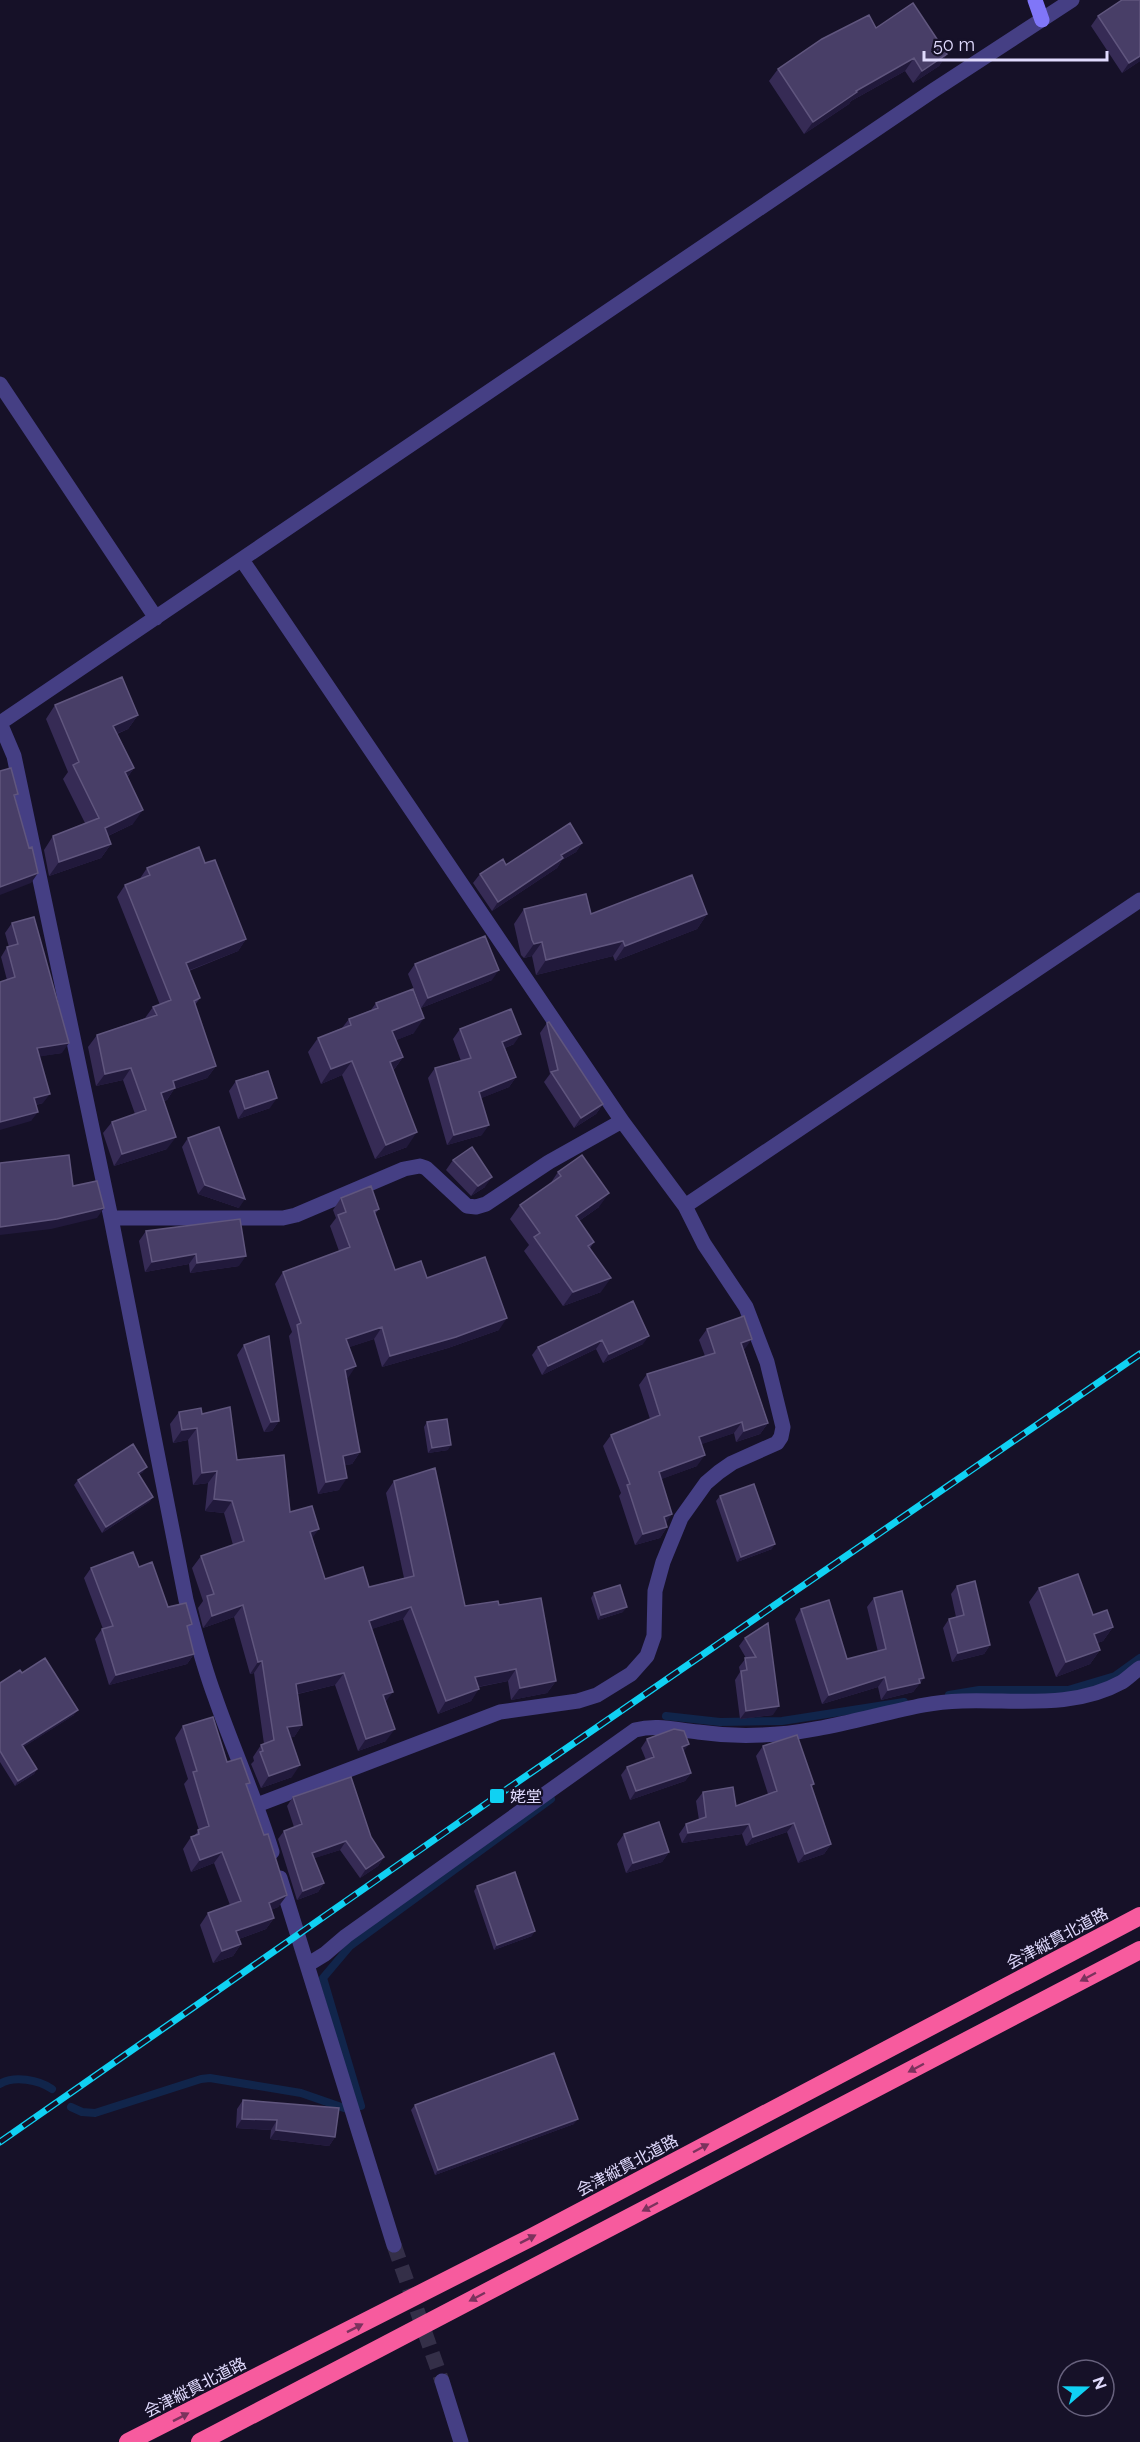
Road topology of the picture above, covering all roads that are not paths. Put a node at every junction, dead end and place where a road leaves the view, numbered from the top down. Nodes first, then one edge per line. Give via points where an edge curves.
1 (1035, 0) edge
2 (1072, 0) edge
3 (1042, 20) junction
4 (0, 384) edge
5 (242, 560) junction
6 (156, 618) junction
7 (0, 723) edge
8 (1140, 900) edge
9 (622, 1120) junction
10 (685, 1206) junction
11 (111, 1218) junction
12 (1140, 1668) edge
13 (257, 1805) junction
14 (1140, 1916) edge
15 (1140, 1950) edge
16 (307, 1965) junction
17 (394, 2245) tunnel mouth
18 (442, 2381) tunnel mouth
19 (128, 2442) edge
20 (200, 2442) edge
21 (461, 2442) edge

1 - 3 street
2 - 3 street
3 - 5 street
4 - 6 street
5 - 6 street
5 - 9 street
6 - 7 street
7 - 11 street via 14,756
8 - 10 street
9 - 10 street
9 - 11 street via 476,1208 462,1203 420,1166 283,1218
10 - 13 street via 704,1244 746,1307 767,1362 783,1427 777,1443 732,1463 706,1483 681,1518 663,1562 653,1601 654,1636 640,1666 597,1695 481,1718
11 - 13 street via 186,1600 215,1699
12 - 16 street via 1121,1682 1080,1696 955,1701 765,1736 658,1726 635,1730
13 - 16 street
19 -> 14 highway, 会津縦貫北道路 via 532,2237
15 -> 20 highway
16 - 17 street
18 - 21 street

